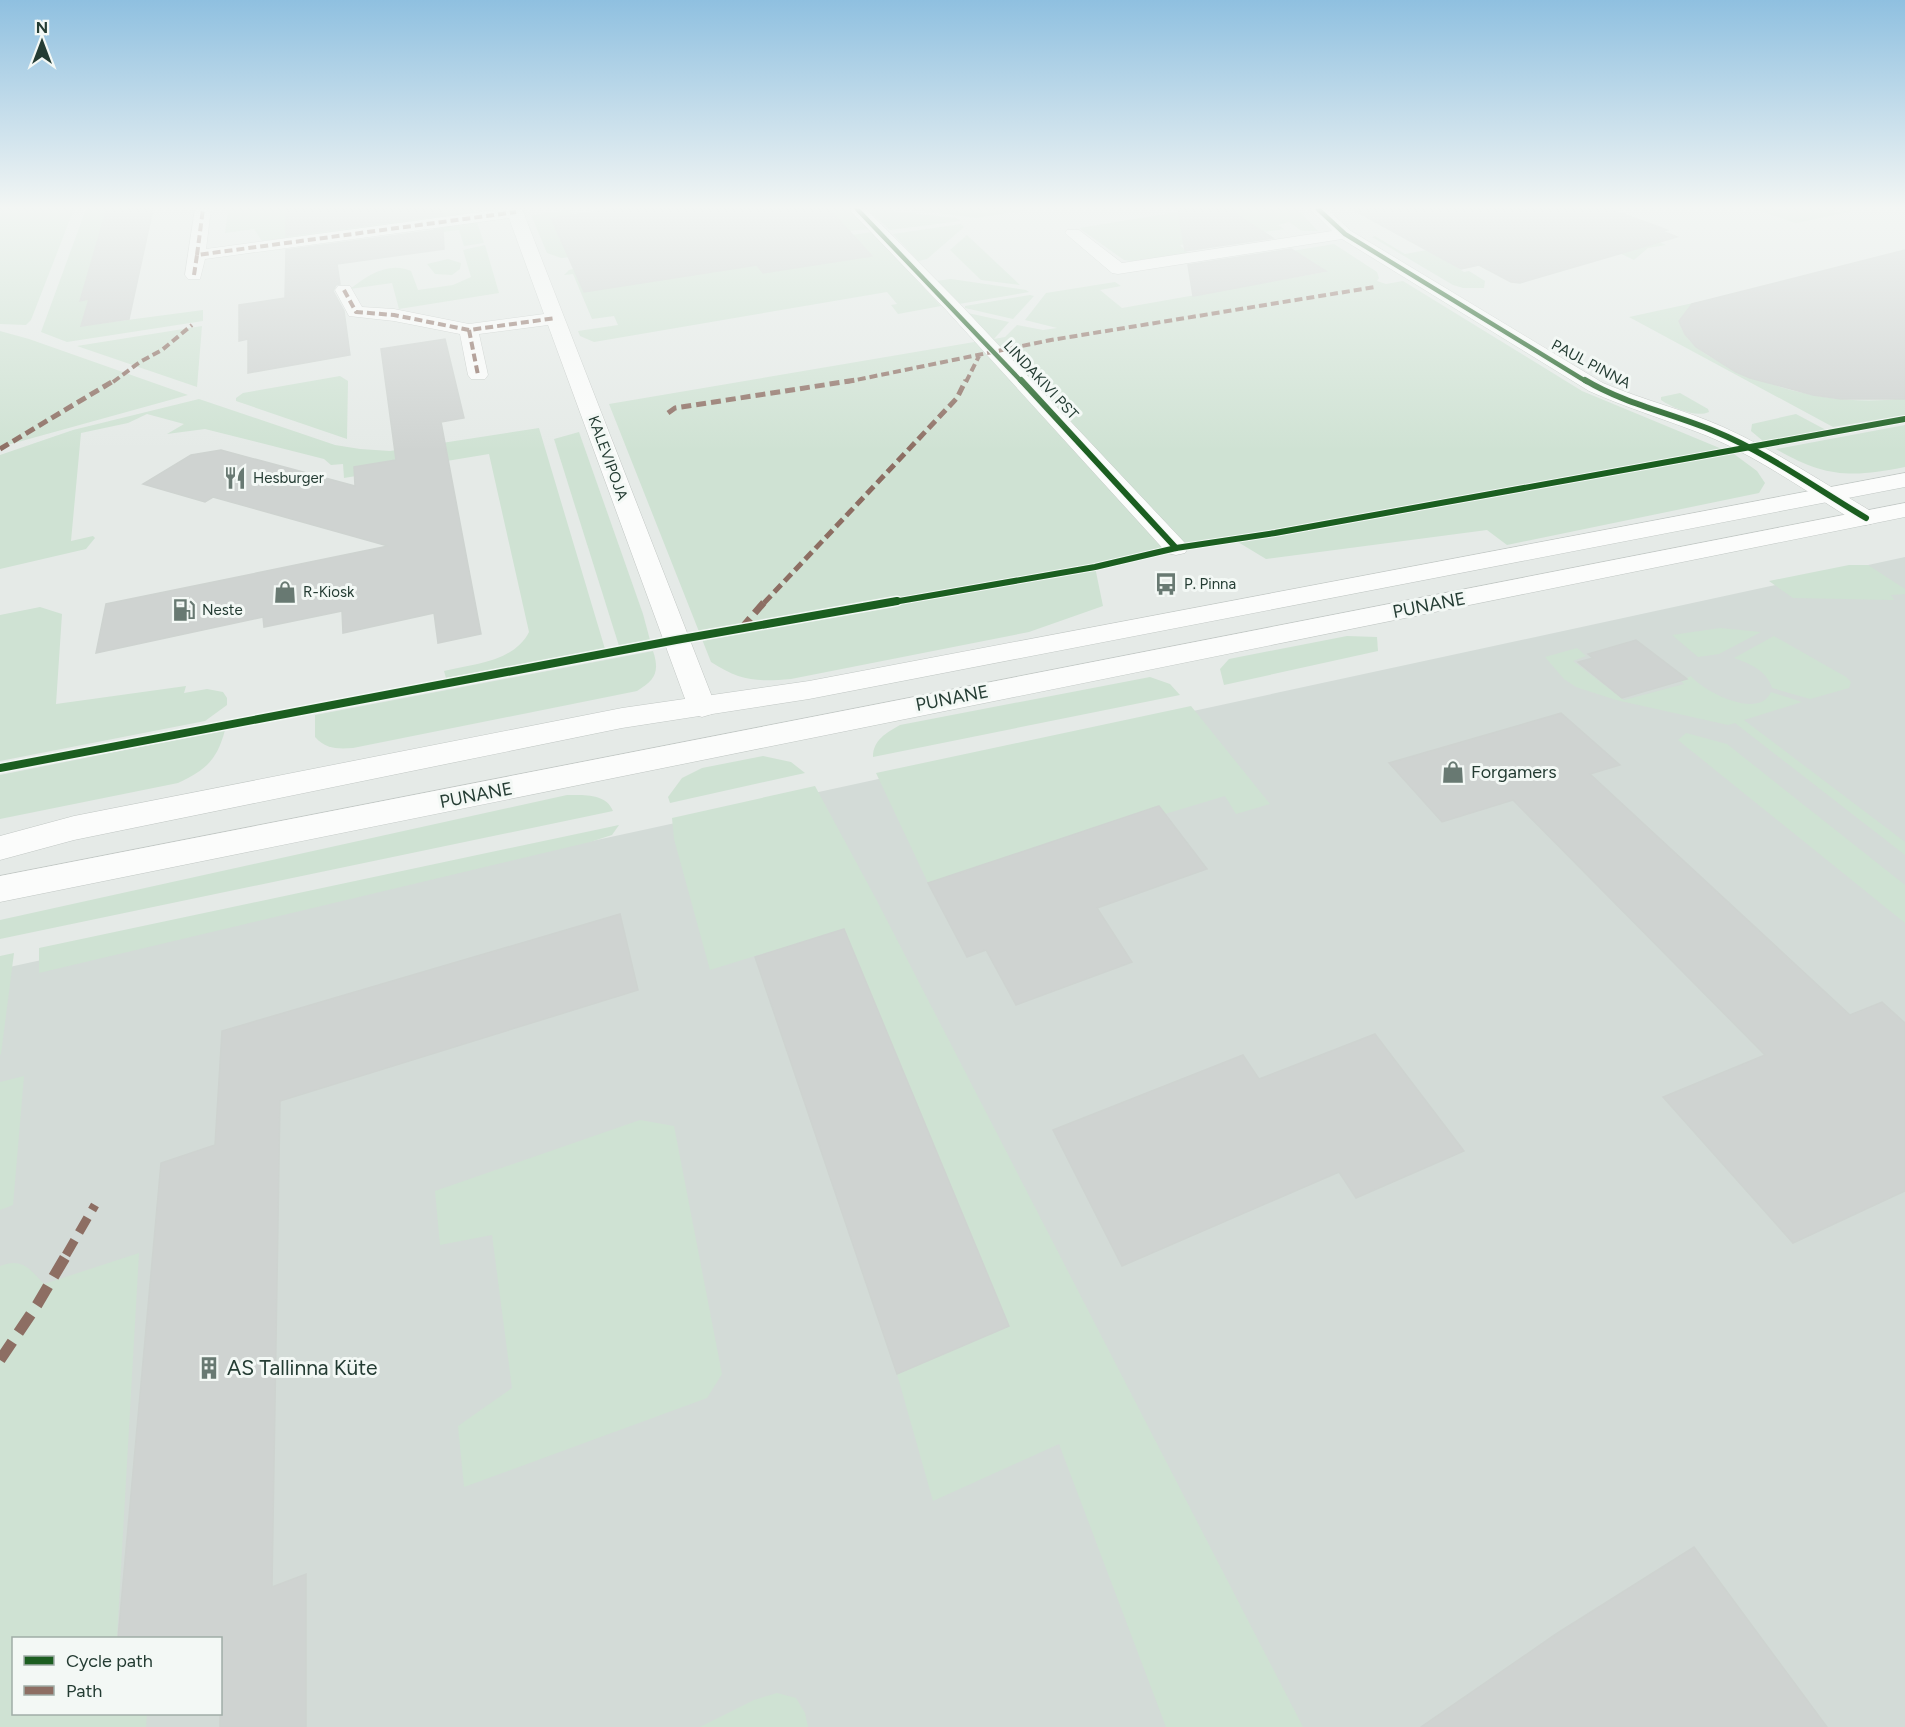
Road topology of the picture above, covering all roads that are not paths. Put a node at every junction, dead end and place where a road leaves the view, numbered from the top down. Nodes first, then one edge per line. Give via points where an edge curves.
1 (344, 290) dead end
2 (545, 290) edge
3 (936, 290) edge
4 (1436, 290) edge
5 (556, 318) junction
6 (469, 330) junction
7 (478, 375) dead end
8 (1905, 480) edge
9 (1826, 495) junction
10 (1905, 510) edge
11 (1866, 518) junction
12 (1176, 549) dead end
13 (702, 707) junction
14 (74, 828) junction
15 (0, 837) edge
16 (0, 848) edge
17 (79, 872) junction
18 (0, 890) edge
19 (0, 899) edge

1 - 6 street via 356,312 394,315
2 - 5 street, KALEVIPOJA
3 - 12 street, LINDAKIVI PST
4 - 9 street, PAUL PINNA via 1596,387 1731,439
5 - 6 street
5 - 13 street, KALEVIPOJA
6 - 7 street
8 - 9 street, PUNANE
9 - 11 street, PAUL PINNA
9 - 13 street, PUNANE via 820,688
10 - 11 street, PUNANE
11 - 17 street, PUNANE
13 - 14 street, PUNANE via 622,718
14 - 15 street
14 - 16 street, PUNANE
17 - 18 street, PUNANE
17 - 19 street

